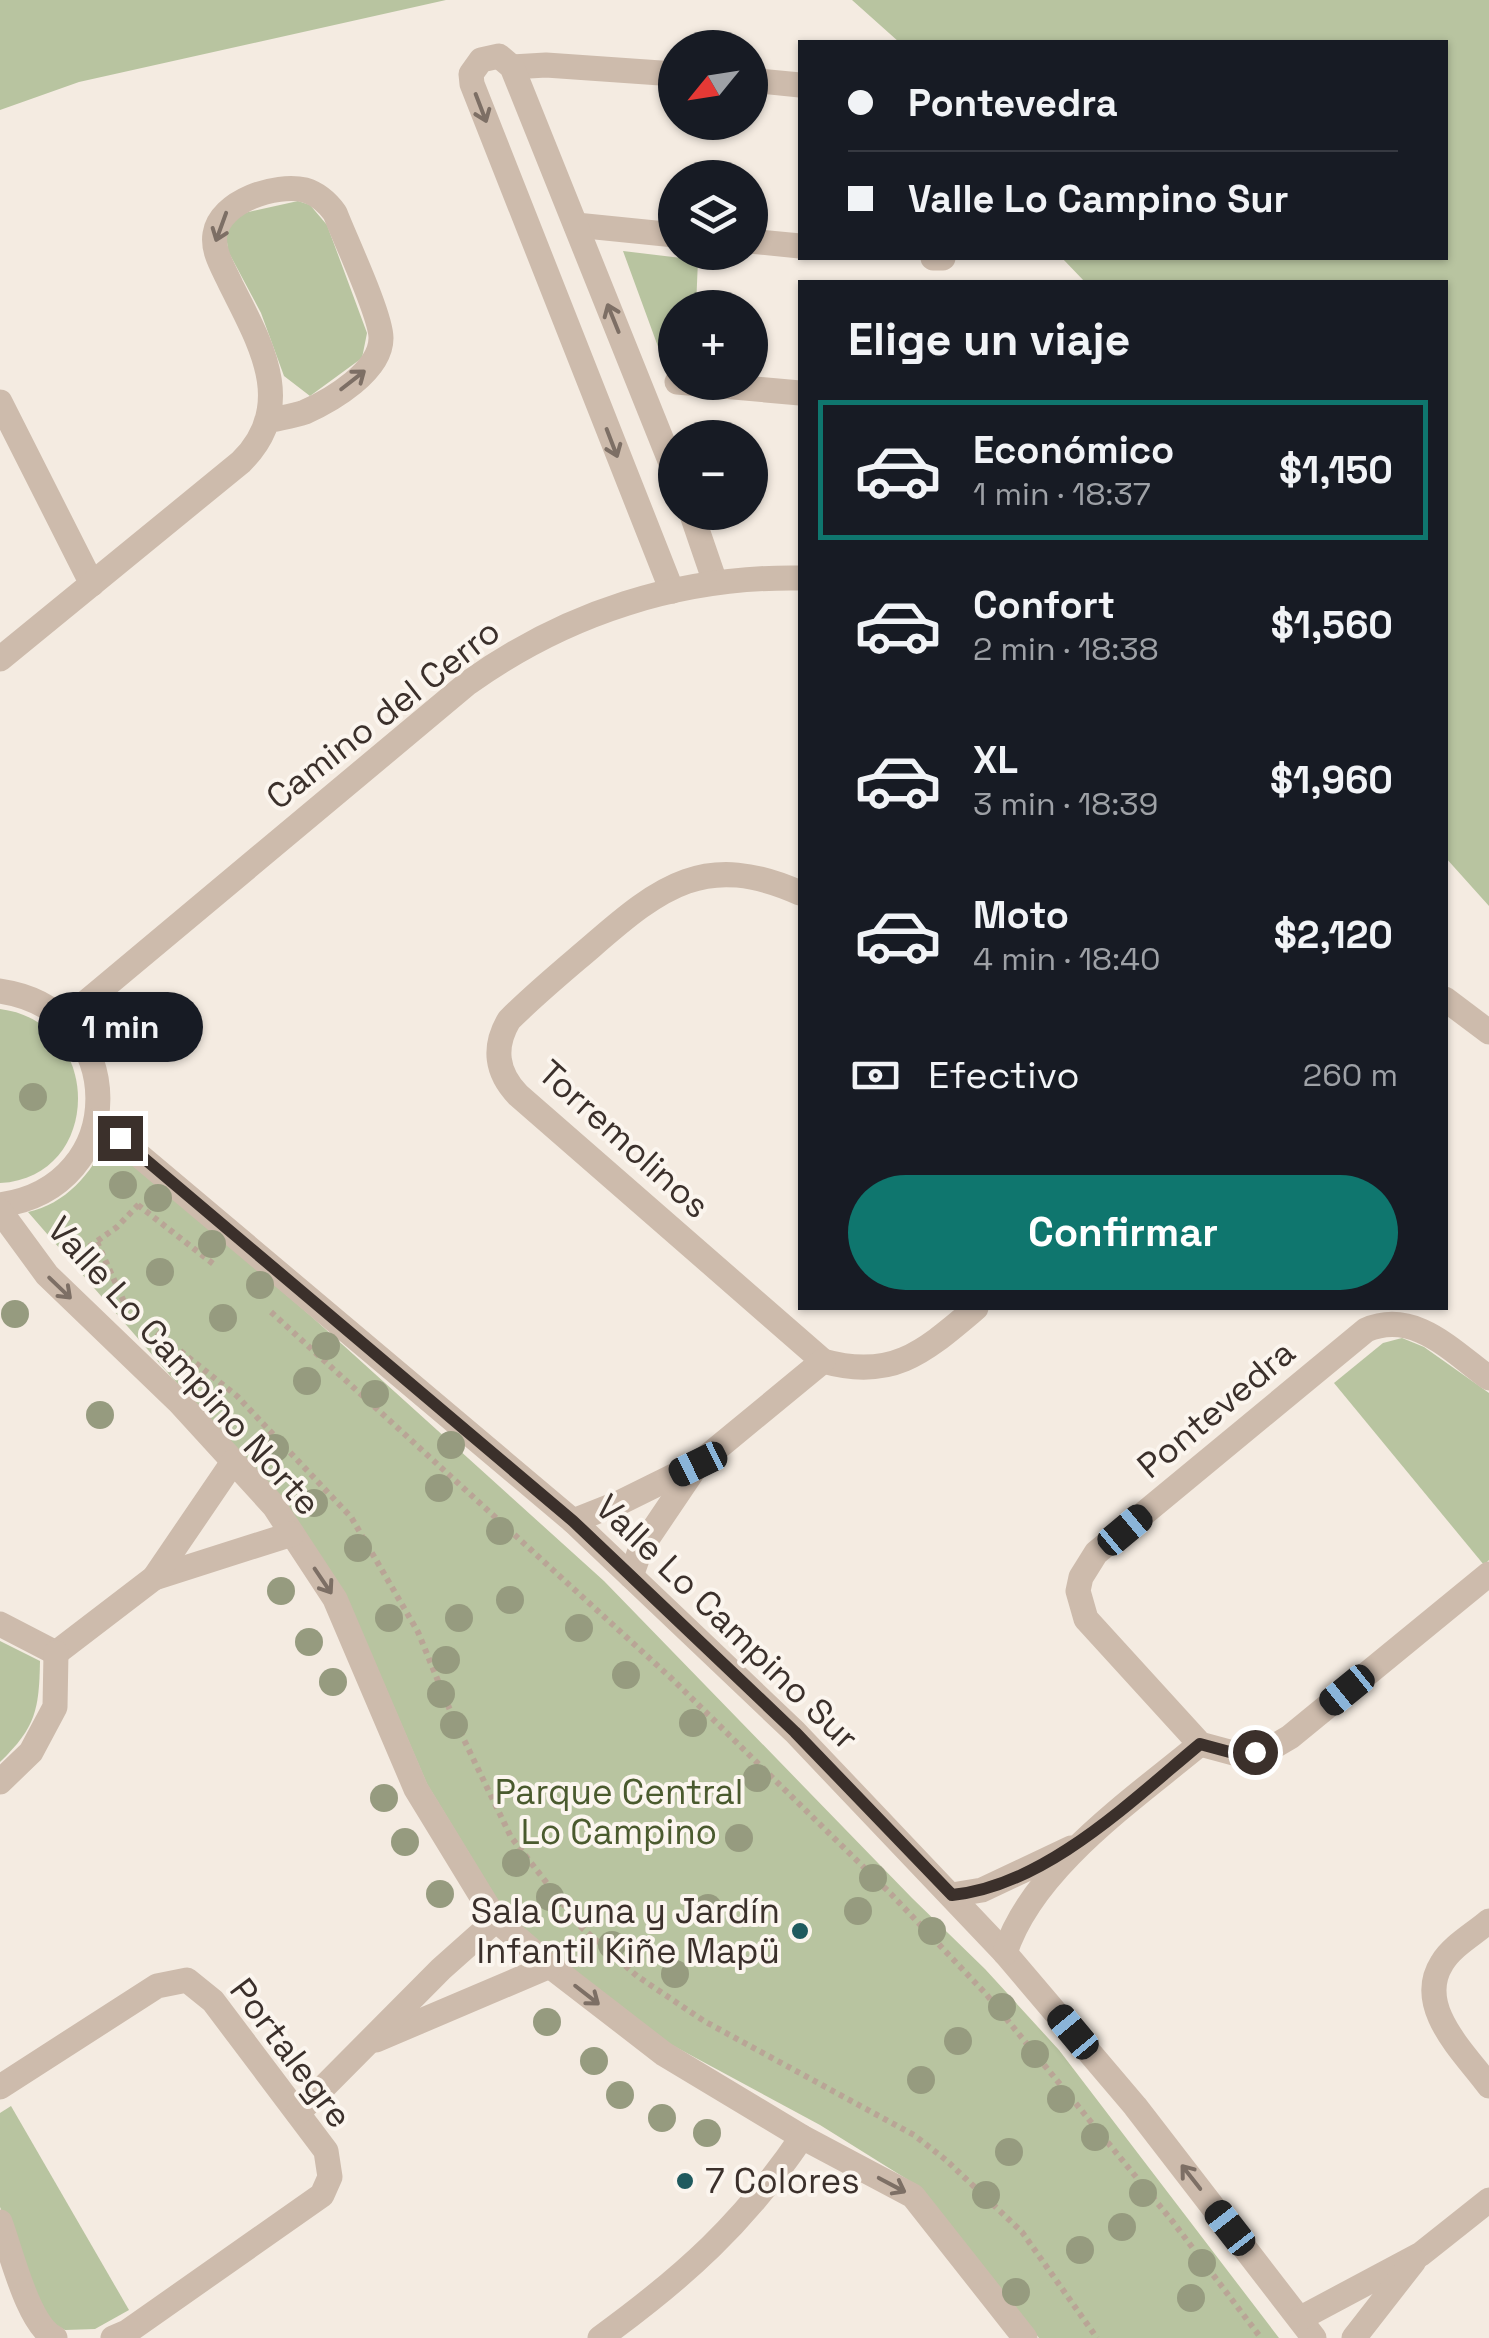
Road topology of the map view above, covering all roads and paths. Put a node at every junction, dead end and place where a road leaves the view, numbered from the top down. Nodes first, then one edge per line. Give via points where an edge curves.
1 (512, 67) junction
2 (658, 73) edge
3 (768, 81) edge
4 (798, 84) edge
5 (576, 225) junction
6 (658, 232) edge
7 (768, 243) edge
8 (798, 246) edge
9 (638, 380) junction
10 (658, 381) edge
11 (768, 390) edge
12 (798, 393) edge
13 (0, 402) edge
14 (267, 421) junction
15 (658, 431) edge
16 (697, 530) edge
17 (798, 578) edge
18 (716, 582) junction
19 (92, 584) junction
20 (672, 590) junction
21 (0, 659) edge
22 (798, 893) edge
23 (0, 991) edge
24 (1448, 1002) edge
25 (72, 1025) junction
26 (1489, 1032) edge
27 (97, 1120) junction
28 (166, 1175) junction
29 (138, 1206) junction
30 (0, 1208) edge
31 (96, 1242) junction
32 (47, 1275) junction
33 (229, 1276) dead end
34 (258, 1300) dead end
35 (974, 1310) edge
36 (133, 1312) dead end
37 (141, 1320) dead end
38 (823, 1360) junction
39 (1489, 1378) edge
40 (233, 1462) junction
41 (698, 1464) junction
42 (573, 1521) junction
43 (292, 1534) junction
44 (1489, 1574) edge
45 (631, 1576) junction
46 (154, 1578) junction
47 (0, 1624) edge
48 (56, 1653) junction
49 (1200, 1744) junction
50 (0, 1782) edge
51 (1076, 1846) junction
52 (952, 1895) junction
53 (496, 1920) junction
54 (1489, 1921) edge
55 (1006, 1953) junction
56 (550, 1966) junction
57 (362, 2046) junction
58 (1489, 2086) edge
59 (0, 2088) edge
60 (298, 2113) junction
61 (802, 2137) junction
62 (1489, 2200) edge
63 (0, 2222) edge
64 (1420, 2254) junction
65 (1308, 2328) edge
66 (55, 2338) edge
67 (113, 2338) edge
68 (600, 2338) edge
69 (1025, 2338) edge
70 (1098, 2338) edge
71 (1262, 2338) edge
72 (1354, 2338) edge

1 - 2 street
1 - 5 street
1 -> 20 street via 490,56 474,66 472,84
3 - 4 street
5 - 6 street
9 -> 5 street
7 - 8 street
9 - 10 street
9 - 15 street
11 - 12 street
13 - 19 street
14 -> 14 street via 328,399 364,372 380,350 378,324 335,213 307,191 283,190 236,204 215,234 218,258 269,370
14 - 19 street via 242,462
16 - 18 street
17 - 18 street, Camino del Cerro
18 - 20 street, Camino del Cerro
19 - 21 street
20 - 25 street, Camino del Cerro via 547,634 468,682 85,1003
22 - 38 street, Torremolinos via 763,879 716,875 651,897 509,1020 498,1060 508,1085
23 - 25 street via 48,1006
24 - 26 street
25 - 27 street via 96,1070
27 - 28 street, Valle Lo Campino Sur
27 - 30 street via 84,1153 61,1180
28 - 29 path
28 - 42 street, Valle Lo Campino Sur
29 - 31 path
29 - 33 path
30 - 32 street, Valle Lo Campino Norte
31 - 32 path
31 - 36 path
32 -> 40 street, Valle Lo Campino Norte
34 - 71 path via 670,1677 890,1894 986,1994
35 - 38 street via 905,1360 870,1368
37 - 70 path via 237,1396 351,1518 418,1632 511,1837 581,1928 704,2021 914,2135 946,2160 1022,2232
38 - 41 street
39 - 49 street, Pontevedra via 1418,1328 1392,1323 1366,1330 1087,1564 1078,1591 1086,1619
40 - 43 street, Valle Lo Campino Norte
40 - 46 street
41 - 42 street
41 - 45 street via 640,1548
42 - 45 street, Valle Lo Campino Sur
43 - 46 street
43 -> 53 street, Valle Lo Campino Norte via 336,1598 416,1790
44 - 49 street via 1290,1737 1237,1754
45 - 52 street, Valle Lo Campino Sur
46 - 48 street
47 - 48 street
48 - 50 street via 55,1707 31,1752
49 - 51 street
51 - 52 street via 999,1884
51 - 55 street via 1025,1912
52 - 55 street, Valle Lo Campino Sur
53 - 56 street, Valle Lo Campino Norte
53 - 57 street
54 - 58 street via 1442,1962 1434,1985 1441,2020
65 -> 55 street, Valle Lo Campino Sur
56 - 57 street
56 -> 61 street, Valle Lo Campino Norte via 664,2054
57 - 60 street
59 - 60 street, Portalegre via 157,1986 186,1980 212,2001
60 - 67 street, Portalegre via 326,2151 330,2178 322,2194
61 - 68 street via 719,2242
61 -> 69 street, Valle Lo Campino Norte via 914,2196
62 - 64 street
63 - 66 street via 34,2316
64 - 65 street
64 - 72 street

